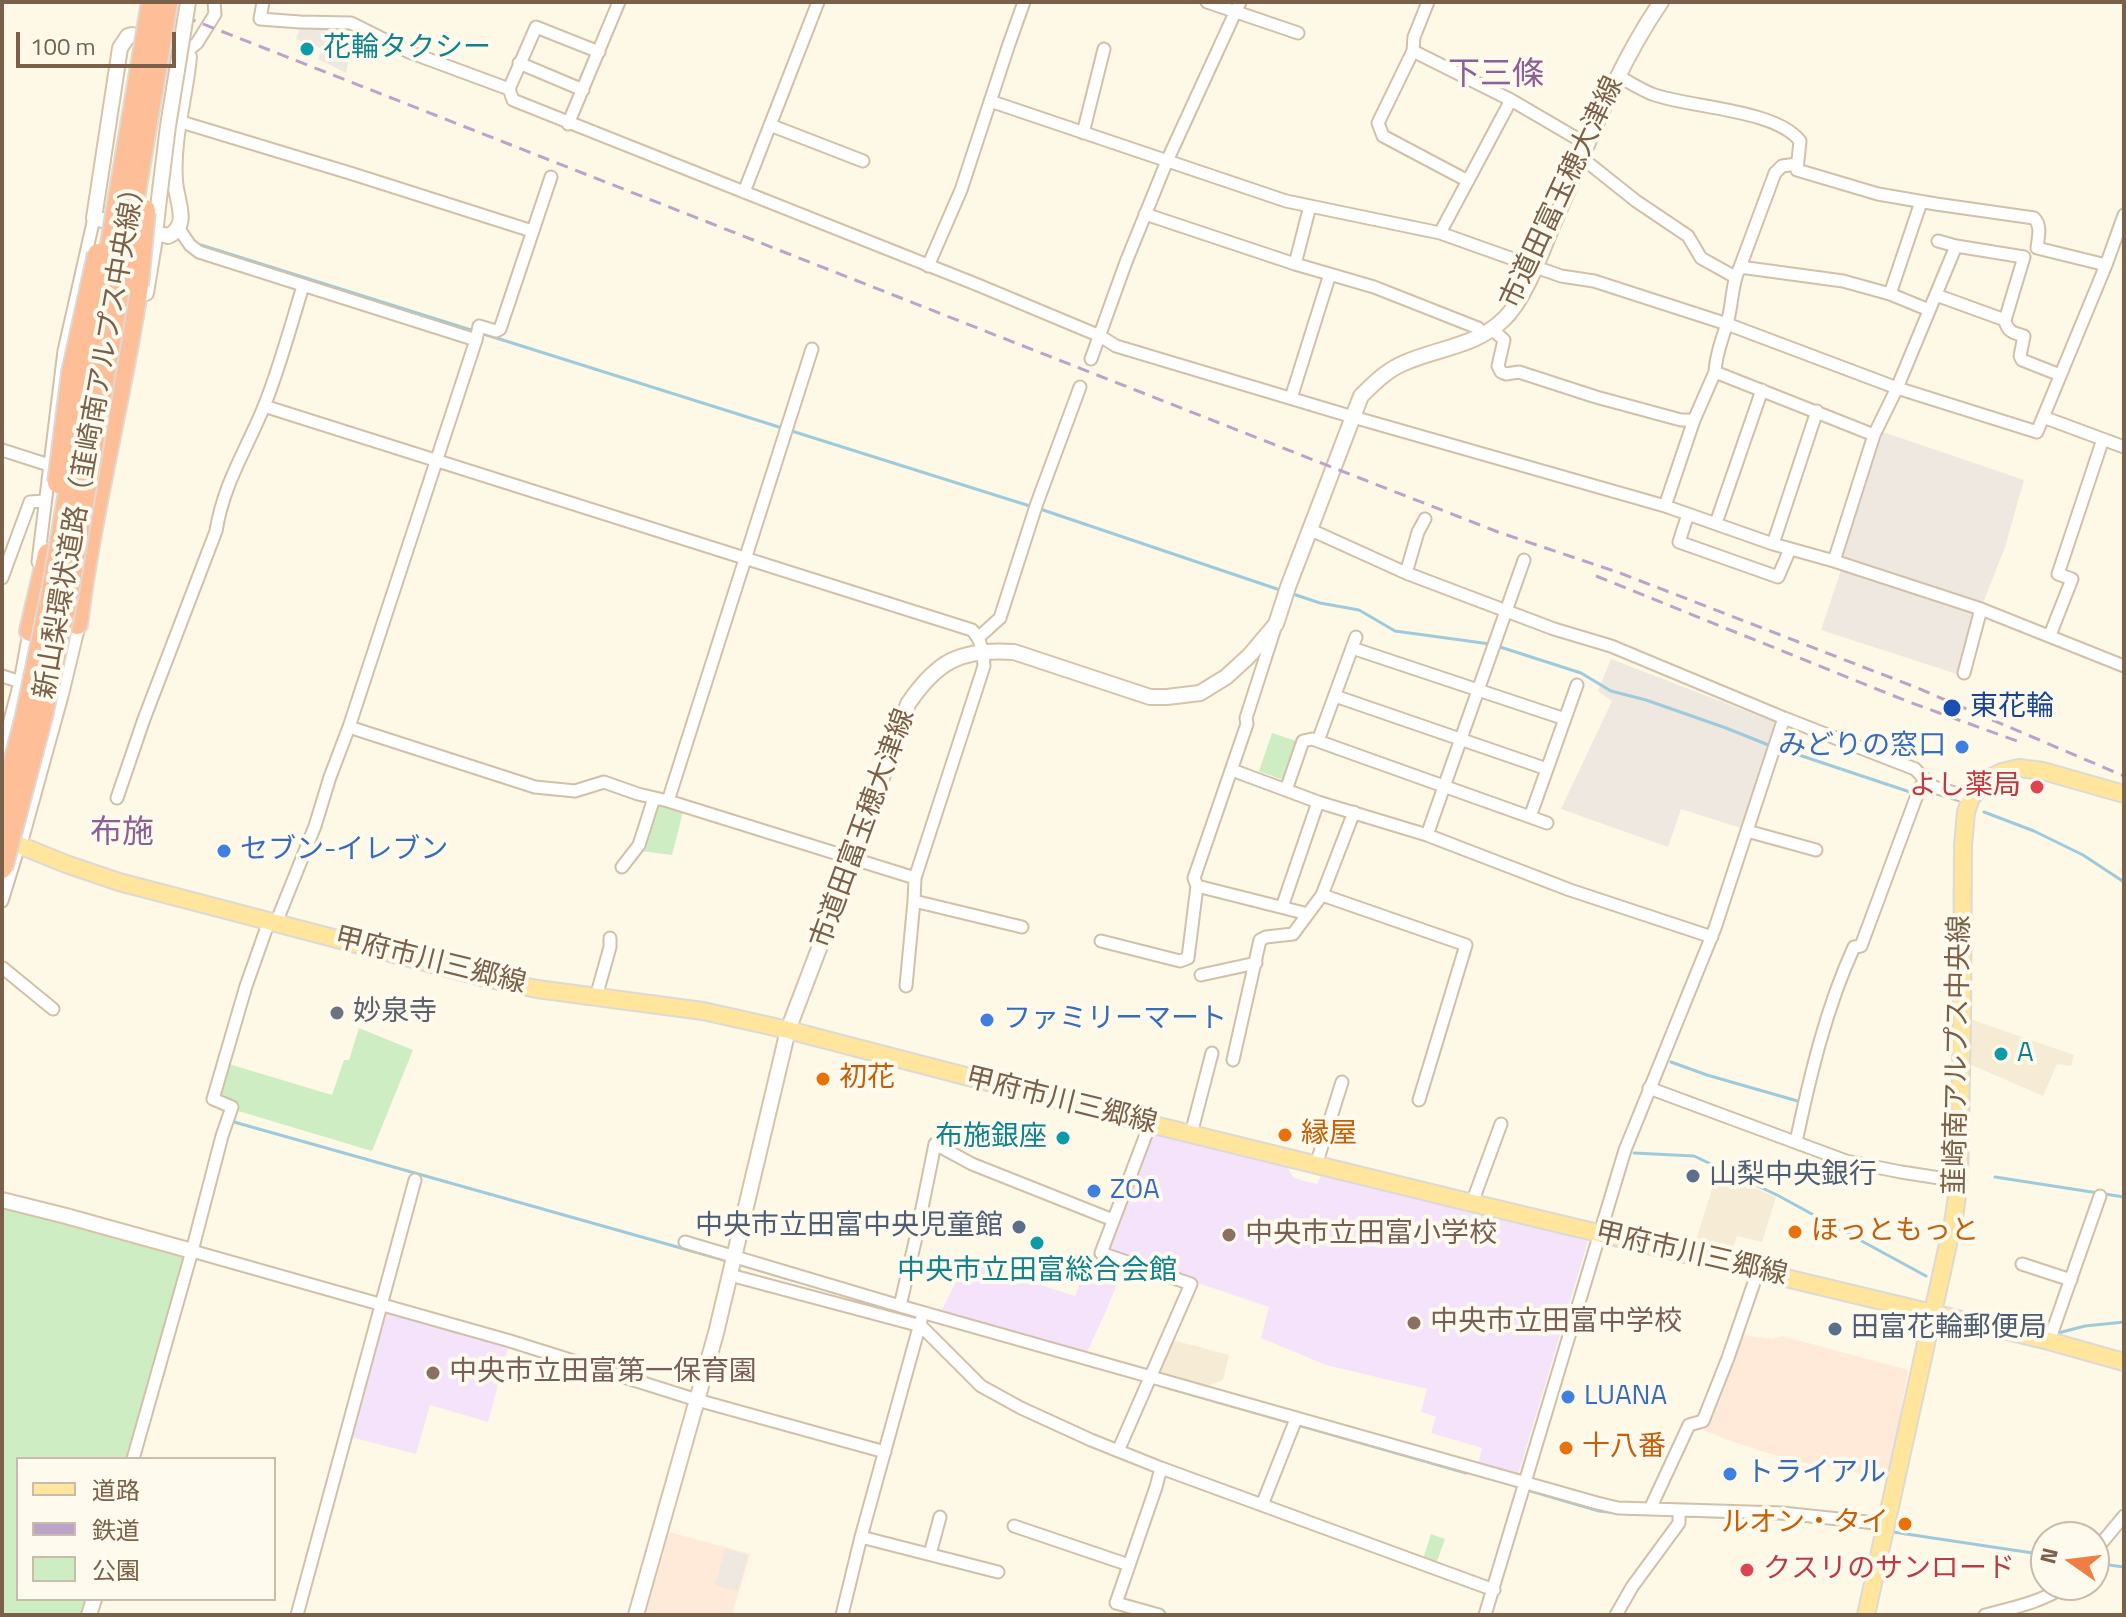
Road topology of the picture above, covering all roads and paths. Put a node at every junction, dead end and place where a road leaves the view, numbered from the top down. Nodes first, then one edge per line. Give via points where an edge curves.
1 (149, 2) edge
2 (170, 2) edge
3 (188, 2) edge
4 (214, 2) edge
5 (263, 2) edge
6 (619, 2) edge
7 (818, 2) edge
8 (1024, 2) edge
9 (1207, 2) edge
10 (1428, 2) edge
11 (1661, 2) edge
12 (1238, 7) edge
13 (1298, 33) dead end
14 (1104, 49) dead end
15 (1413, 51) junction
16 (186, 52) junction
17 (599, 52) junction
18 (519, 63) junction
19 (148, 74) junction
20 (1618, 76) junction
21 (509, 89) junction
22 (583, 90) junction
23 (1511, 100) junction
24 (990, 101) junction
25 (178, 121) junction
26 (568, 124) junction
27 (770, 125) junction
28 (1083, 133) junction
29 (145, 134) junction
30 (1585, 152) junction
31 (127, 155) junction
32 (863, 161) dead end
33 (1167, 161) junction
34 (1797, 164) junction
35 (551, 177) dead end
36 (1468, 181) junction
37 (744, 192) junction
38 (1921, 202) junction
39 (1310, 206) junction
40 (1145, 214) junction
41 (2124, 215) edge
42 (94, 218) junction
43 (179, 229) junction
44 (532, 231) junction
45 (154, 233) junction
46 (1440, 233) junction
47 (1938, 241) dead end
48 (2119, 244) edge
49 (1956, 246) junction
50 (1295, 264) junction
51 (2106, 265) junction
52 (928, 266) junction
53 (1534, 267) junction
54 (1738, 272) junction
55 (1330, 274) junction
56 (303, 286) junction
57 (1890, 294) junction
58 (1936, 295) junction
59 (1929, 310) junction
60 (2005, 320) junction
61 (1727, 324) junction
62 (1487, 332) junction
63 (1100, 336) junction
64 (476, 340) junction
65 (812, 349) dead end
66 (1091, 359) dead end
67 (1715, 372) junction
68 (2060, 375) junction
69 (1080, 387) dead end
70 (1897, 388) junction
71 (1762, 390) junction
72 (1291, 398) junction
73 (264, 406) junction
74 (1817, 411) junction
75 (1353, 417) junction
76 (2043, 417) junction
77 (1694, 420) junction
78 (1874, 435) junction
79 (2103, 439) junction
80 (2124, 447) edge
81 (2, 450) edge
82 (435, 461) junction
83 (49, 465) junction
84 (44, 501) junction
85 (1665, 506) junction
86 (1688, 514) junction
87 (1425, 519) dead end
88 (1716, 523) junction
89 (1311, 530) junction
90 (1773, 544) junction
91 (1790, 549) junction
92 (746, 557) junction
93 (1524, 560) dead end
94 (1834, 561) junction
95 (1406, 573) junction
96 (2, 578) edge
97 (1981, 609) junction
98 (1506, 611) junction
99 (77, 624) junction
100 (1276, 624) junction
101 (30, 631) junction
102 (2050, 635) junction
103 (981, 644) junction
104 (2124, 666) edge
105 (1964, 673) dead end
106 (2, 676) edge
107 (20, 682) junction
108 (1577, 685) dead end
109 (1478, 689) junction
110 (61, 694) junction
111 (1335, 696) junction
112 (1784, 718) junction
113 (1565, 719) junction
114 (349, 727) junction
115 (1460, 739) junction
116 (1318, 741) junction
117 (2, 751) edge
118 (1547, 769) junction
119 (1232, 770) junction
120 (1927, 781) junction
121 (1444, 787) junction
122 (1286, 790) junction
123 (2124, 794) edge
124 (117, 798) dead end
125 (654, 798) junction
126 (1971, 798) junction
127 (668, 801) junction
128 (1318, 802) junction
129 (2, 809) edge
130 (1354, 812) junction
131 (1530, 817) junction
132 (1547, 823) dead end
133 (1747, 831) junction
134 (1427, 835) junction
135 (2, 838) edge
136 (19, 846) junction
137 (1816, 850) dead end
138 (853, 859) junction
139 (622, 867) dead end
140 (2, 868) edge
141 (915, 878) junction
142 (1197, 886) junction
143 (1322, 895) junction
144 (2, 901) edge
145 (914, 901) junction
146 (1282, 907) junction
147 (1308, 914) junction
148 (272, 922) junction
149 (1022, 927) dead end
150 (1712, 937) junction
151 (610, 938) dead end
152 (1101, 941) dead end
153 (1256, 963) junction
154 (2, 969) edge
155 (1201, 975) dead end
156 (906, 986) dead end
157 (596, 997) junction
158 (53, 1009) dead end
159 (788, 1030) junction
160 (1212, 1053) dead end
161 (1233, 1060) dead end
162 (1342, 1082) dead end
163 (1649, 1088) junction
164 (1419, 1100) dead end
165 (1150, 1124) junction
166 (1501, 1124) dead end
167 (1191, 1134) junction
168 (1796, 1142) junction
169 (1316, 1165) junction
170 (415, 1180) dead end
171 (1959, 1181) junction
172 (2100, 1196) dead end
173 (2, 1200) edge
174 (1472, 1203) junction
175 (1113, 1220) junction
176 (1599, 1234) junction
177 (685, 1242) dead end
178 (192, 1251) junction
179 (733, 1264) junction
180 (2022, 1264) dead end
181 (1758, 1271) junction
182 (2071, 1280) junction
183 (382, 1306) junction
184 (900, 1306) junction
185 (1932, 1313) junction
186 (922, 1318) junction
187 (2049, 1341) junction
188 (2124, 1362) edge
189 (1148, 1381) junction
190 (697, 1400) junction
191 (1295, 1423) junction
192 (1118, 1451) junction
193 (885, 1452) junction
194 (134, 1457) edge
195 (1161, 1468) junction
196 (1524, 1487) junction
197 (1262, 1505) junction
198 (1650, 1509) junction
199 (1679, 1514) junction
200 (2124, 1516) edge
201 (940, 1517) dead end
202 (1886, 1524) junction
203 (1014, 1526) dead end
204 (2110, 1533) edge
205 (861, 1537) junction
206 (930, 1554) junction
207 (1129, 1565) junction
208 (998, 1572) dead end
209 (1494, 1590) junction
210 (2038, 1601) edge
211 (2012, 1612) edge
212 (297, 1615) edge
213 (636, 1615) edge
214 (842, 1615) edge
215 (1159, 1615) edge
216 (1485, 1615) edge
217 (1616, 1615) edge
218 (1866, 1615) edge
219 (1985, 1615) edge

1 - 19 highway, bridge
2 - 19 highway, 新山梨環状道路（韮崎南アルプス中央線）, bridge
3 - 45 street, bridge
4 - 16 street via 215,14
5 - 21 street via 260,19 351,23 409,52
6 - 17 street
7 - 27 street
8 - 24 street
9 - 12 street
10 - 15 street
11 - 20 street, 市道田富玉穂大津線
12 - 13 street
12 - 33 street
14 - 28 street
15 - 23 street
15 - 36 street via 1378,123 1383,136
16 - 25 street
16 - 42 street via 132,35 123,42
17 - 18 street via 536,27
17 - 22 street
18 - 21 street
18 - 22 street
19 - 29 highway, 新山梨環状道路（韮崎南アルプス中央線）, bridge
19 - 31 highway, 新山梨環状道路（韮崎南アルプス中央線）, bridge
20 - 30 street, 市道田富玉穂大津線
20 - 34 street via 1653,94 1782,126 1800,141
21 - 26 street via 513,100
22 - 26 street
23 - 30 street
23 - 36 street
24 - 28 street
24 - 52 street via 961,190
25 - 43 street via 174,169
25 - 44 street
26 - 37 street
27 - 32 street
27 - 37 street
28 - 33 street
29 - 99 highway, bridge via 149,164 138,285
29 - 140 highway, 新山梨環状道路（韮崎南アルプス中央線）, bridge via 65,612
30 - 53 street, 市道田富玉穂大津線
30 - 54 street via 1636,201 1688,236 1701,258
31 - 101 highway, bridge via 79,334 48,554
31 - 129 highway, 新山梨環状道路（韮崎南アルプス中央線）, bridge via 52,592
33 - 39 street
33 - 40 street
34 - 38 street via 1797,170
34 - 54 street via 1775,173
35 - 44 street
36 - 46 street
37 - 52 street
38 - 51 street via 2034,218 2037,248
38 - 57 street
39 - 46 street
39 - 50 street
40 - 50 street
40 - 63 street
41 - 48 street
42 - 45 street
42 - 83 street via 64,351
43 - 45 street via 168,236
43 - 56 street via 199,252
44 - 64 street via 500,329 479,326
45 - 99 street via 100,538
46 - 53 street
47 - 49 street
48 - 51 street
49 - 58 street
49 - 60 street via 2024,257
50 - 55 street
51 - 68 street
52 - 63 street
53 - 61 street
53 - 62 street, 市道田富玉穂大津線 via 1516,303
54 - 57 street via 1843,281
54 - 61 street
55 - 62 street
55 - 72 street
56 - 64 street
56 - 73 street
57 - 59 street
58 - 59 street
58 - 60 street
59 - 70 street
60 - 68 street via 2010,331 2024,336 2022,360
61 - 67 street
61 - 70 street
62 - 75 street, 市道田富玉穂大津線 via 1389,371 1361,396
62 - 77 street via 1504,340 1501,372 1519,372
63 - 66 street
63 - 72 street via 1116,346
64 - 82 street
65 - 92 street
67 - 71 street
67 - 77 street
68 - 76 street
69 - 103 street via 1000,618
70 - 76 street via 2037,432
70 - 78 street
71 - 74 street
71 - 88 street
72 - 75 street
73 - 82 street
73 - 124 street via 234,468 216,531
74 - 78 street
74 - 90 street
75 - 85 street
75 - 89 street, 市道田富玉穂大津線
76 - 79 street
77 - 85 street
78 - 94 street
79 - 80 street
79 - 102 street via 2058,574 2072,579
81 - 83 street
82 - 92 street
82 - 114 street
83 - 84 street
84 - 96 street via 30,502
84 - 101 street
85 - 86 street
86 - 88 street
86 - 91 street via 1679,542 1778,577
87 - 95 street
88 - 90 street
89 - 95 street
89 - 100 street, 市道田富玉穂大津線
90 - 91 street
91 - 94 street
92 - 103 street via 972,630
92 - 127 street
93 - 98 street
94 - 97 street
95 - 98 street
97 - 102 street
97 - 105 street
98 - 109 street
98 - 112 street via 1611,646
99 - 110 street
100 - 103 street, 市道田富玉穂大津線 via 1226,677 1200,693 1167,697 1139,694
100 - 119 street
101 - 107 street
102 - 104 street
103 - 138 street, 市道田富玉穂大津線 via 935,670 908,704
103 - 141 street via 984,666
106 - 107 street
107 - 110 street
107 - 117 street
108 - 113 street
109 - 111 street via 1354,642
109 - 113 street
109 - 115 street
110 - 136 street
111 - 115 street
111 - 116 street
112 - 120 street via 1915,769
112 - 133 street
113 - 118 street
114 - 125 street via 535,787 575,791 604,782
114 - 148 street via 315,826
115 - 118 street
115 - 121 street
116 - 121 street
116 - 122 street via 1303,741
118 - 131 street
119 - 122 street
119 - 142 street via 1194,878
120 - 126 street
120 - 168 street via 1920,787 1861,946 1854,947 1838,982
121 - 131 street
121 - 134 street
122 - 128 street
123 - 126 main road via 2019,768 1986,780
125 - 127 street
125 - 139 street via 639,845
126 - 171 main road, 韮崎南アルプス中央線 via 1963,845
127 - 138 street
128 - 130 street
128 - 146 street
130 - 134 street
130 - 143 street
131 - 132 street
133 - 137 street
133 - 150 street
134 - 150 street
135 - 136 main road, 甲府市川三郷線
136 - 144 street
136 - 148 main road, 甲府市川三郷線 via 119,882
138 - 141 street
138 - 159 street, 市道田富玉穂大津線
141 - 145 street
142 - 146 street
142 - 152 street via 1188,958 1180,961
143 - 147 street
143 - 164 street via 1466,945
145 - 149 street
145 - 156 street
146 - 147 street
147 - 153 street via 1293,934 1260,940
148 - 157 main road, 甲府市川三郷線 via 521,986
148 - 178 street via 246,986 213,1099 232,1107
150 - 163 street
151 - 157 street
153 - 155 street
153 - 161 street
154 - 158 street
157 - 159 main road, 甲府市川三郷線 via 703,1011
159 - 165 main road, 甲府市川三郷線
159 - 179 street, 市道田富玉穂大津線
160 - 167 street
162 - 169 street
163 - 168 street
163 - 176 street
165 - 167 main road, 甲府市川三郷線
165 - 175 street
166 - 174 street
167 - 169 main road, 甲府市川三郷線
168 - 171 street via 1846,1161
169 - 174 main road, 甲府市川三郷線
170 - 183 street
171 - 185 main road, 韮崎南アルプス中央線
172 - 182 street
173 - 178 street
174 - 176 main road, 甲府市川三郷線
175 - 184 street via 935,1144
175 - 189 street via 1101,1253 1191,1284
176 - 181 main road, 甲府市川三郷線
176 - 196 street
177 - 179 street
178 - 183 street
178 - 194 street
179 - 184 street
179 - 186 street
179 - 190 street, 市道田富玉穂大津線
180 - 182 street
181 - 185 main road, 甲府市川三郷線
181 - 198 street via 1703,1421 1689,1425
182 - 187 street
183 - 190 street
183 - 212 street
184 - 186 street
185 - 187 main road, 甲府市川三郷線
185 - 202 main road, 韮崎南アルプス中央線
186 - 189 street
186 - 192 street via 981,1386
186 - 193 street
187 - 188 main road, 甲府市川三郷線
189 - 191 street
189 - 192 street
190 - 193 street
190 - 213 street, 市道田富玉穂大津線
191 - 196 street
191 - 197 street
192 - 195 street
193 - 205 street
195 - 197 street
195 - 207 street
196 - 198 street via 1618,1508
196 - 209 street
197 - 209 street
198 - 199 street
199 - 202 street via 1782,1513
199 - 217 street via 1679,1523
200 - 204 street
201 - 206 street
202 - 218 main road, 韮崎南アルプス中央線
203 - 207 street
205 - 206 street
205 - 214 street
206 - 208 street
207 - 215 street via 1116,1603
209 - 216 street
210 - 211 street
211 - 219 street

